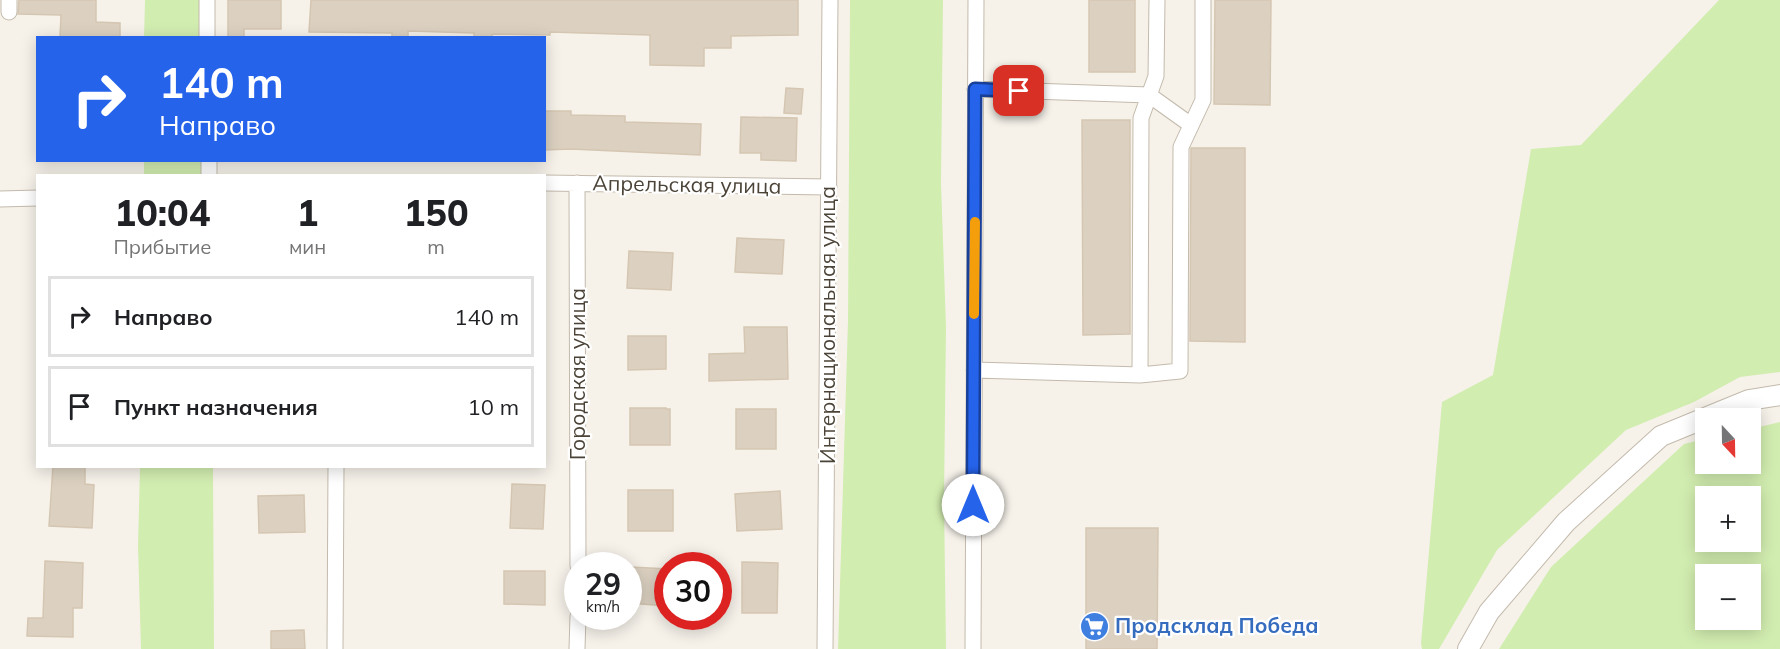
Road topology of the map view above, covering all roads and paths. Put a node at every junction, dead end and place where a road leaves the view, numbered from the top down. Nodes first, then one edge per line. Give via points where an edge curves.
1 (207, 0) edge
2 (830, 0) edge
3 (976, 0) edge
4 (1157, 0) edge
5 (1203, 0) edge
6 (207, 36) edge
7 (975, 89) junction
8 (1149, 95) junction
9 (1191, 125) junction
10 (546, 183) edge
11 (577, 183) junction
12 (829, 187) junction
13 (36, 198) edge
14 (0, 199) edge
15 (974, 370) junction
16 (1140, 375) junction
17 (1780, 395) edge
18 (336, 468) edge
19 (578, 552) edge
20 (578, 630) edge
21 (336, 649) edge
22 (577, 649) edge
23 (825, 649) edge
24 (973, 649) edge
25 (1468, 649) edge

1 - 6 street
2 - 12 street, Интернациональная улица
3 - 7 street
4 - 8 street via 1156,76
5 - 9 street via 1203,100
7 - 8 street
7 - 15 street
8 - 9 street
8 - 16 street via 1141,118
9 - 16 street via 1180,147 1180,371
10 - 11 street, Апрельская улица
11 - 12 street, Апрельская улица
11 - 19 street, Городская улица
12 - 23 street, Интернациональная улица
13 - 14 street
15 - 16 street
15 - 24 street
17 - 25 street via 1749,400 1661,436 1566,522 1488,612
18 - 21 street
20 - 22 street

